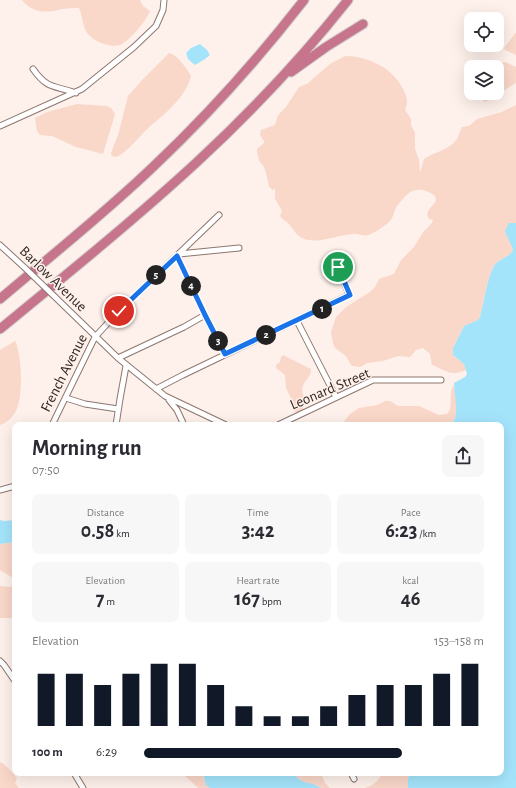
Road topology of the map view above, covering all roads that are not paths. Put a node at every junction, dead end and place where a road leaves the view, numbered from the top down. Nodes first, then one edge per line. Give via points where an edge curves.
1 (164, 0) edge
2 (304, 0) edge
3 (348, 0) edge
4 (363, 24) dead end
5 (33, 69) dead end
6 (277, 83) junction
7 (76, 93) junction
8 (0, 126) edge
9 (219, 214) dead end
10 (0, 245) edge
11 (239, 248) dead end
12 (178, 255) junction
13 (338, 267) dead end
14 (0, 299) edge
15 (205, 315) junction
16 (297, 321) junction
17 (0, 329) edge
18 (95, 337) junction
19 (225, 354) junction
20 (118, 358) junction
21 (126, 366) junction
22 (441, 380) dead end
23 (156, 389) junction
24 (165, 396) junction
25 (336, 397) junction
26 (66, 398) junction
27 (118, 409) junction
28 (54, 422) edge
29 (116, 422) edge
30 (182, 422) edge
31 (220, 422) edge
32 (284, 422) edge
33 (12, 487) edge
34 (0, 490) edge
35 (0, 661) edge
36 (12, 676) edge
37 (76, 776) edge
38 (352, 776) edge
39 (354, 779) dead end
40 (83, 788) edge

1 - 7 street via 156,26
2 - 14 highway via 198,123 91,223
3 - 6 highway
4 - 6 highway
5 - 7 street via 47,84
6 - 17 highway via 197,162 151,203
7 - 8 street
9 - 12 street, French Avenue
10 - 18 street, Barlow Avenue, bridge
11 - 12 street
12 - 15 street
12 - 18 street, French Avenue
13 - 16 street via 350,295
15 - 19 street
15 - 20 street
16 - 19 street
16 - 25 street
18 - 20 street, Barlow Avenue
18 - 26 street, French Avenue
19 - 23 street
20 - 21 street, Barlow Avenue
21 - 23 street, Barlow Avenue
21 - 27 street
22 - 25 street, Leonard Street via 373,380
23 - 24 street, Barlow Avenue
24 - 30 street
24 - 31 street, Barlow Avenue
25 - 32 street, Leonard Street
26 - 27 street
26 - 28 street, French Avenue
27 - 29 street
33 - 34 street
35 - 36 street
37 - 40 street
38 - 39 street

